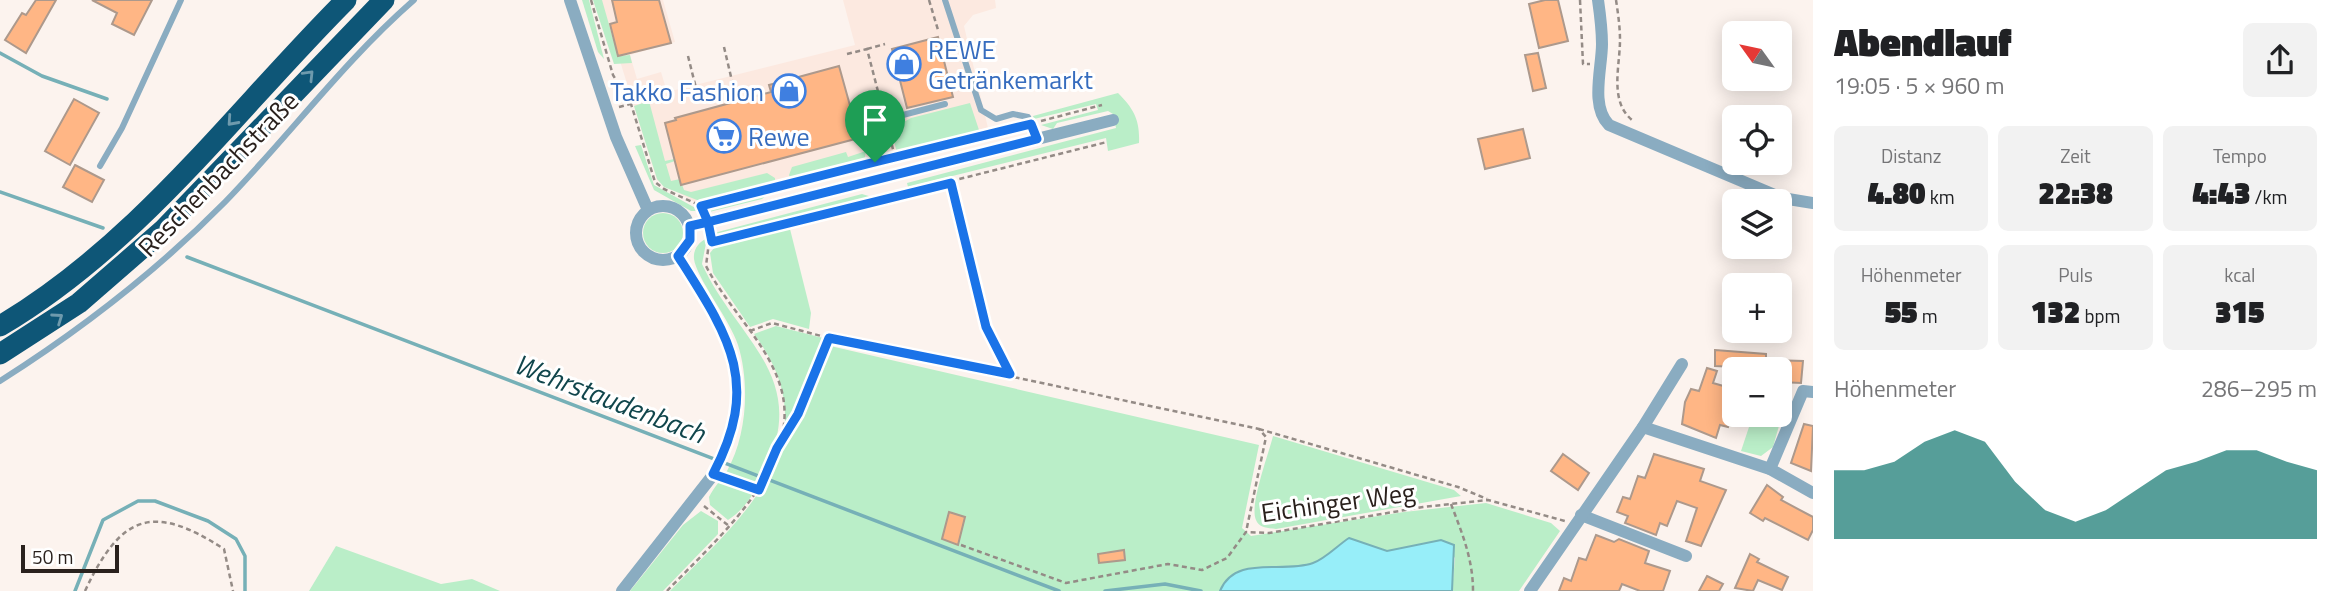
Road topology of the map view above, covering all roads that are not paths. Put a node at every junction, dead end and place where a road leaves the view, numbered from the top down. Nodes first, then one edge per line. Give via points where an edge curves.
1 (181, 0) edge
2 (346, 0) edge
3 (384, 0) edge
4 (414, 0) edge
5 (570, 0) edge
6 (945, 0) edge
7 (1598, 0) edge
8 (945, 104) dead end
9 (899, 116) dead end
10 (1113, 120) dead end
11 (1037, 139) junction
12 (100, 166) dead end
13 (1813, 204) edge
14 (648, 210) junction
15 (690, 226) junction
16 (678, 256) junction
17 (0, 326) edge
18 (0, 354) edge
19 (1682, 364) dead end
20 (0, 381) edge
21 (1813, 392) edge
22 (1643, 427) junction
23 (1770, 469) junction
24 (1813, 493) edge
25 (1578, 520) junction
26 (1686, 556) dead end
27 (622, 591) edge
28 (1530, 591) edge

1 - 12 lane
2 -> 17 highway via 146,212 62,284
18 -> 3 highway via 79,303 163,230
4 - 20 lane, Reschenbachstraße via 177,249 71,337
5 - 14 street via 607,110
6 - 11 lane via 981,110 996,119 1013,114 1028,117
7 - 13 street via 1602,40 1598,99 1609,125 1782,198
8 - 9 lane
10 - 11 street
11 - 15 street
14 - 15 street via 675,208
14 - 16 street via 635,233 641,250 655,260
15 - 16 street via 690,240
16 - 27 street via 721,325 734,362 736,413 725,453 713,474
19 - 22 street
21 - 23 street via 1803,391
22 - 23 street
22 - 25 street
23 - 24 street
25 - 26 street
25 - 28 street

